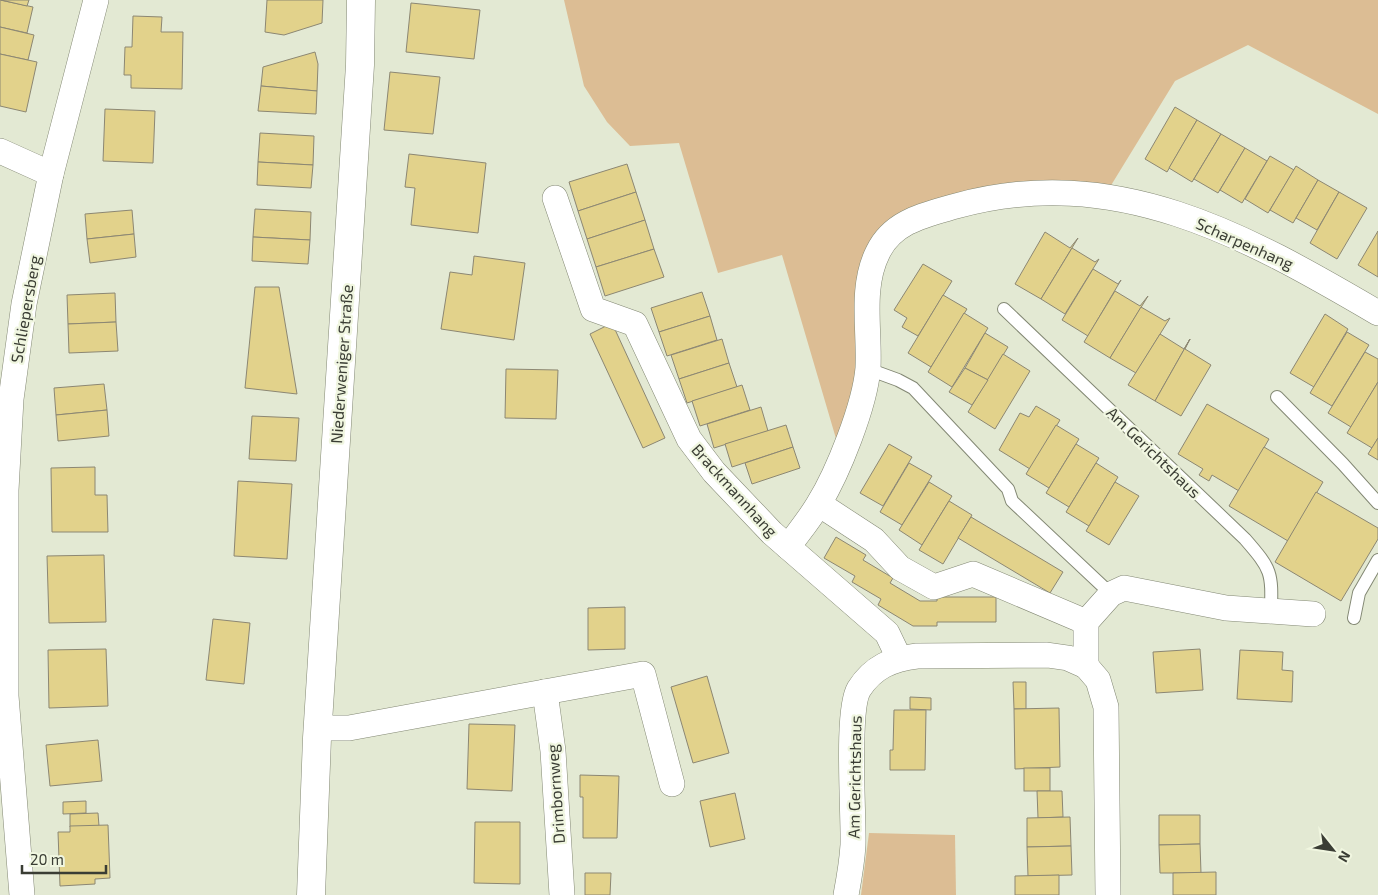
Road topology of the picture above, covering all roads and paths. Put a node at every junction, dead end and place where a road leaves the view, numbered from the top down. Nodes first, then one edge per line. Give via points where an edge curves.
1 (96, 0) edge
2 (361, 0) edge
3 (0, 151) edge
4 (51, 174) junction
5 (555, 198) dead end
6 (1004, 309) dead end
7 (1378, 313) edge
8 (868, 369) junction
9 (1277, 397) dead end
10 (819, 504) junction
11 (1378, 504) edge
12 (788, 547) junction
13 (1378, 560) edge
14 (1111, 594) junction
15 (1271, 612) junction
16 (1313, 614) dead end
17 (1354, 618) dead end
18 (1086, 622) junction
19 (899, 658) junction
20 (1086, 666) junction
21 (545, 692) junction
22 (318, 728) junction
23 (672, 784) dead end
24 (22, 895) edge
25 (311, 895) edge
26 (562, 895) edge
27 (846, 895) edge
28 (1108, 895) edge

1 - 4 street, Schliepersberg
2 - 22 street, Niederweniger Straße via 360,65
3 - 4 street
4 - 24 street, Schliepersberg via 24,304 11,398 6,490 6,696
5 - 12 street, Brackmannhang via 593,309 634,324 689,439 714,472
6 - 15 lane, Am Gerichtshaus via 1245,539 1272,576
7 - 8 street, Scharpenhang via 1290,261 1170,211 1102,195 1045,193 1008,196 919,217 894,230 878,252 870,275
8 - 10 street via 846,446
8 - 14 lane via 913,388 1008,489 1012,501
9 - 11 lane
10 - 12 street
10 - 18 street via 874,540 900,568 934,587 973,574
12 - 19 street, Brackmannhang via 887,633
13 - 17 lane via 1359,593
14 - 15 street via 1124,588 1226,608
14 - 18 street
15 - 16 street
18 - 20 street
19 - 20 street, Am Gerichtshaus via 1047,655 1068,658
19 - 27 street, Am Gerichtshaus via 876,668 858,690 853,717 853,847
20 - 28 street via 1098,680 1106,707
21 - 22 street via 350,728
21 - 23 street via 643,674
21 - 26 street, Drimbornweg via 553,751
22 - 25 street, Niederweniger Straße

